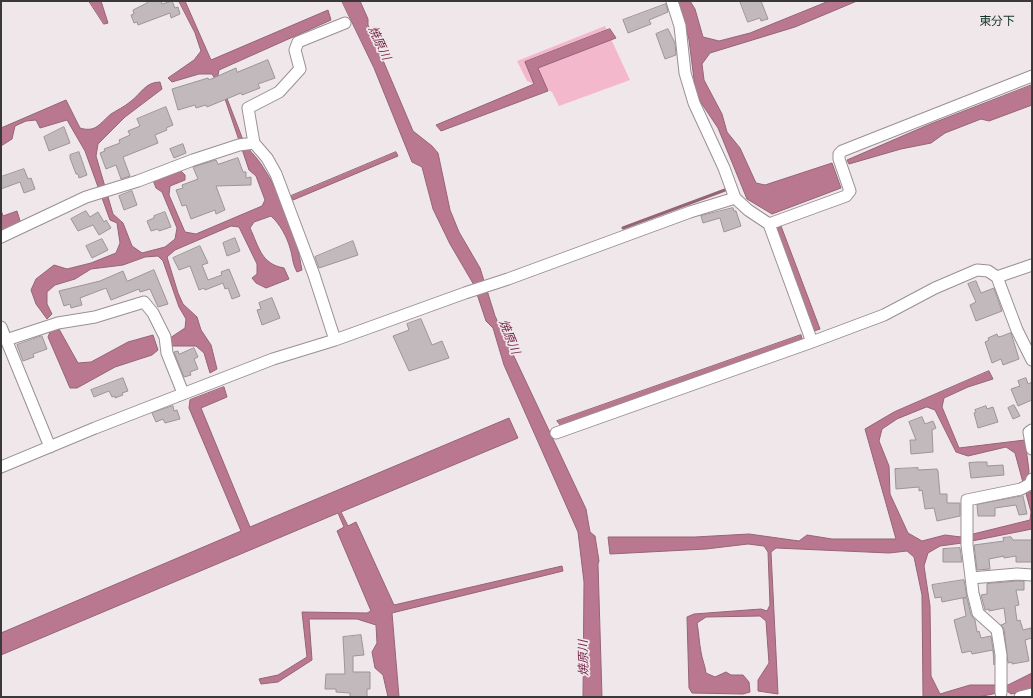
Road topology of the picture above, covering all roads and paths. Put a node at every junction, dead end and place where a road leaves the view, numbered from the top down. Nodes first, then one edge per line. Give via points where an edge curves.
1 (672, 1) edge
2 (345, 23) dead end
3 (1032, 76) edge
4 (246, 144) junction
5 (735, 198) junction
6 (769, 224) junction
7 (1, 237) edge
8 (1032, 265) edge
9 (997, 277) junction
10 (1, 327) edge
11 (6, 340) junction
12 (335, 340) junction
13 (812, 342) junction
14 (1032, 360) edge
15 (183, 393) junction
16 (1032, 430) edge
17 (556, 433) dead end
18 (50, 447) junction
19 (1032, 449) edge
20 (1, 467) edge
21 (1028, 484) edge
22 (1032, 575) edge
23 (971, 578) junction
24 (1032, 694) edge
25 (1001, 696) edge
26 (1020, 697) edge

1 - 5 street via 680,26 685,73 694,103
2 - 4 street via 298,42 295,50 300,69 279,92 248,108
3 - 6 street via 842,151 839,159 850,191 846,196
4 - 7 street via 86,196
4 - 12 street via 267,158 276,174
5 - 6 street
5 - 12 street
6 - 13 street
8 - 9 street
9 - 13 street via 988,271 977,270 935,288 884,315
9 - 14 street via 1017,330
10 - 11 street
11 - 15 street via 58,323 95,317 144,302 153,312 165,337 167,353
11 - 18 street
12 - 15 street via 273,359
13 - 17 street
15 - 18 street
16 - 19 street via 1029,432
18 - 20 street
21 - 23 street via 967,500 967,545
22 - 23 street
23 - 25 street via 978,613 997,630 1002,655
24 - 26 street

